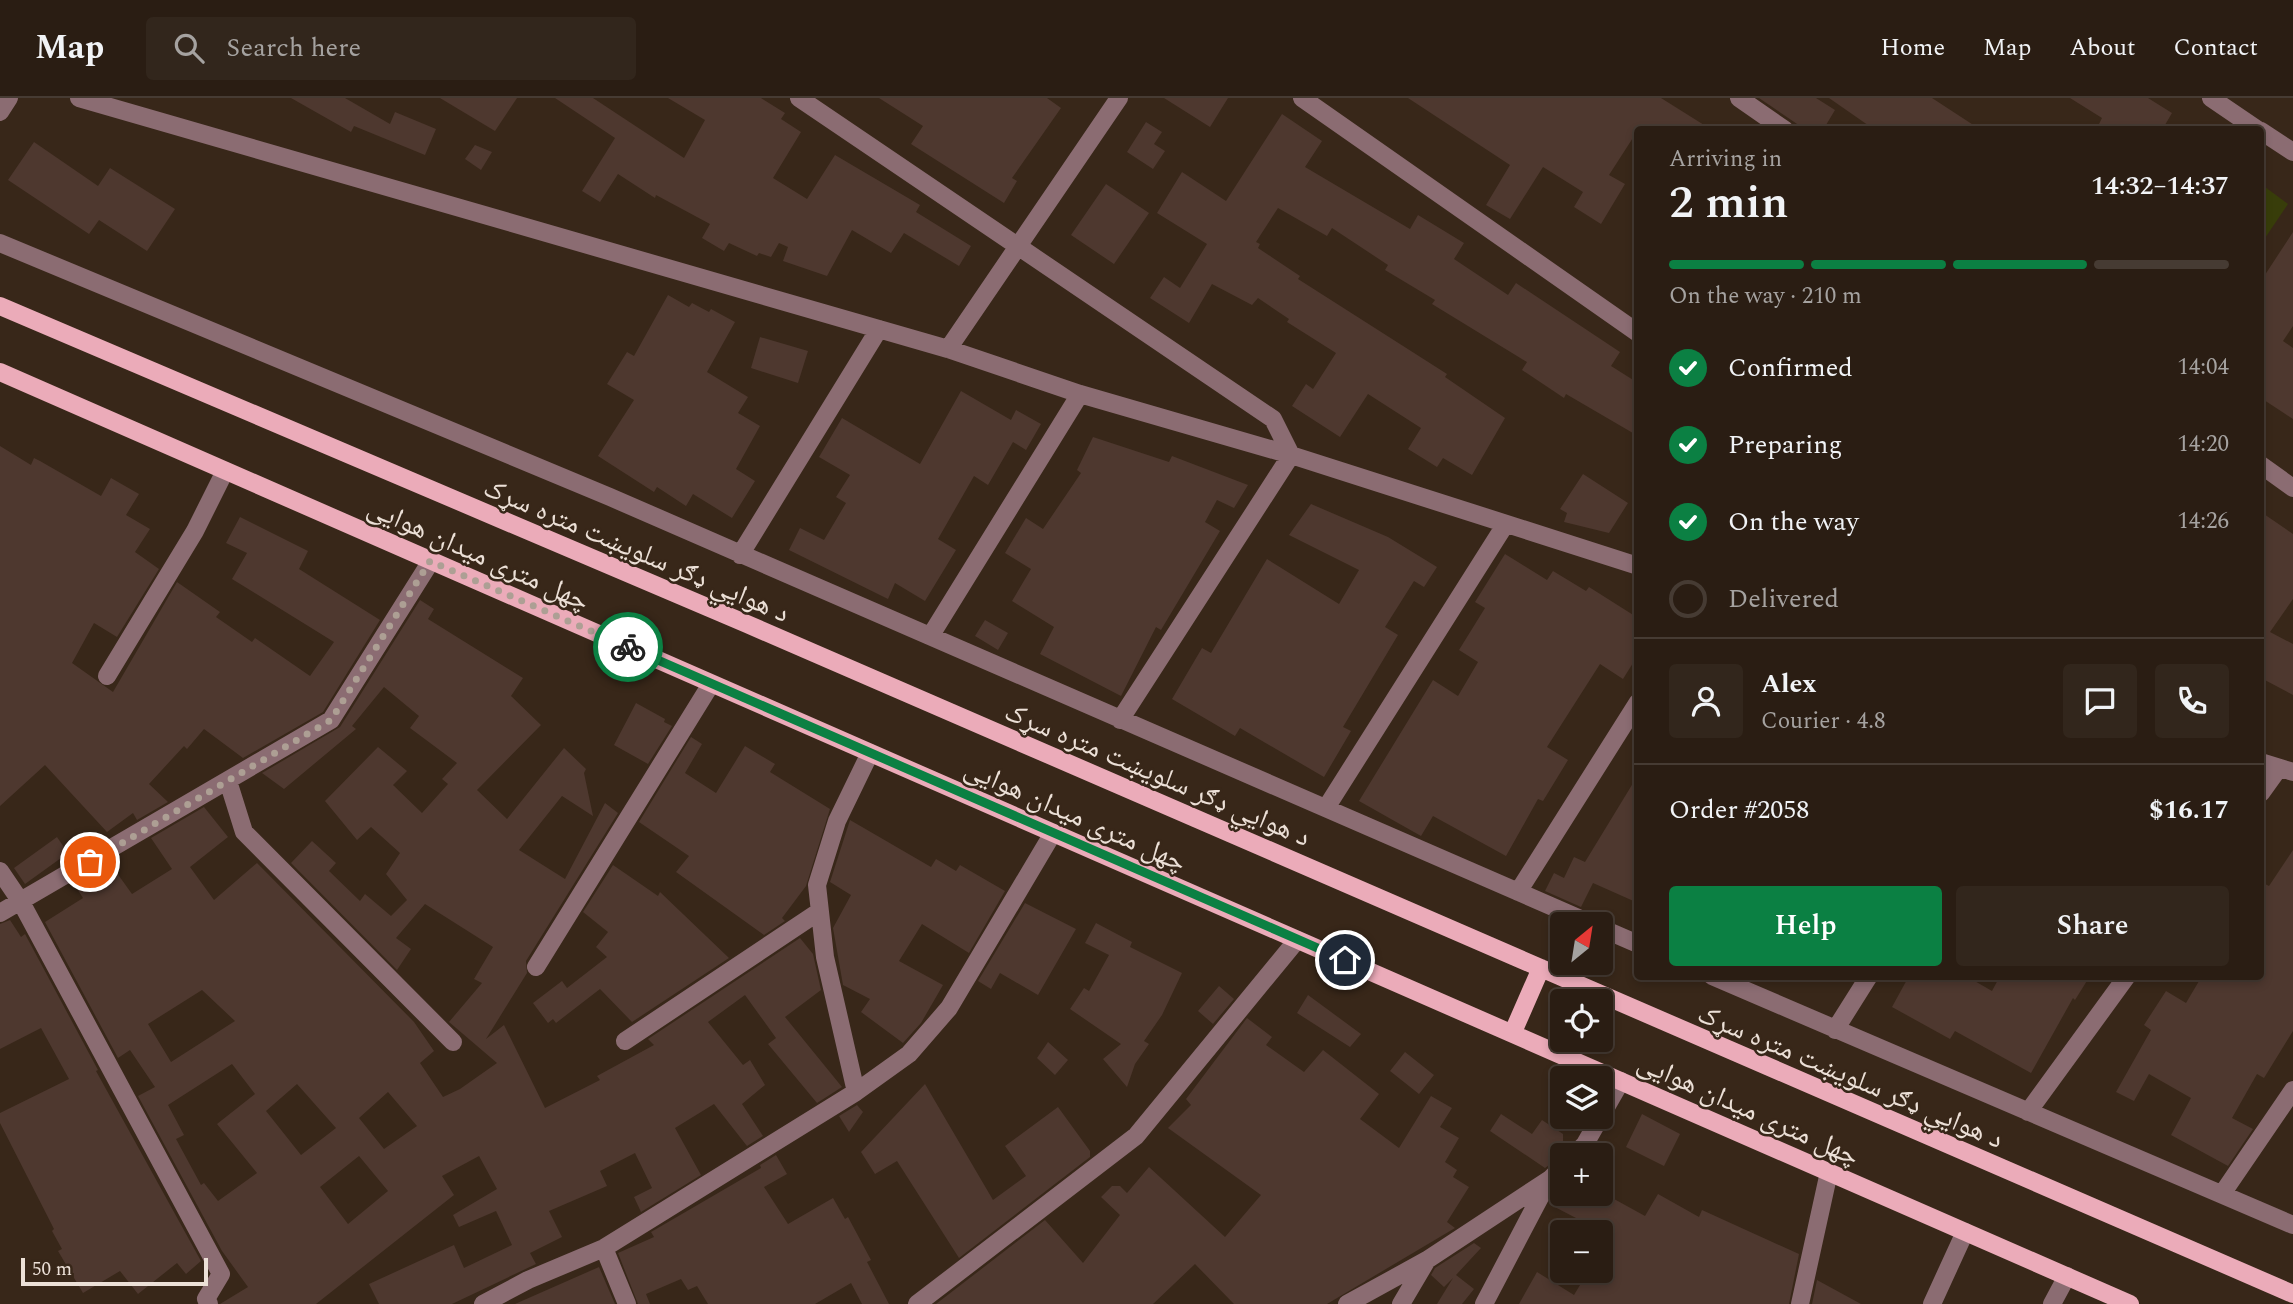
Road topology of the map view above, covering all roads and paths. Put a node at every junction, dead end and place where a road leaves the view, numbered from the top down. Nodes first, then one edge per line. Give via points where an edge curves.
1 (9, 98) edge
2 (79, 98) edge
3 (799, 98) edge
4 (1119, 98) edge
5 (1303, 98) edge
6 (1739, 98) edge
7 (2211, 98) edge
8 (0, 112) edge
9 (1779, 126) edge
10 (2254, 126) edge
11 (2264, 133) edge
12 (2293, 152) edge
13 (0, 243) edge
14 (1019, 245) junction
15 (0, 306) edge
16 (880, 329) junction
17 (1634, 330) edge
18 (948, 349) junction
19 (0, 372) edge
20 (1080, 394) junction
21 (1291, 455) junction
22 (2264, 468) edge
23 (225, 471) junction
24 (2293, 488) edge
25 (1506, 525) junction
26 (740, 555) junction
27 (430, 561) junction
28 (1634, 565) edge
29 (931, 635) junction
30 (107, 676) dead end
31 (711, 684) junction
32 (1634, 708) edge
33 (1120, 720) junction
34 (870, 753) junction
35 (2264, 763) edge
36 (2286, 770) edge
37 (228, 781) junction
38 (2264, 790) edge
39 (1326, 808) junction
40 (1053, 832) junction
41 (0, 871) edge
42 (1518, 892) junction
43 (21, 902) junction
44 (820, 911) junction
45 (1564, 912) edge
46 (0, 913) edge
47 (1614, 934) edge
48 (1297, 940) junction
49 (1634, 942) edge
50 (536, 967) dead end
51 (1541, 968) junction
52 (1721, 980) edge
53 (1866, 980) edge
54 (2124, 980) edge
55 (1835, 1030) junction
56 (1513, 1032) junction
57 (625, 1041) dead end
58 (453, 1042) dead end
59 (1622, 1082) junction
60 (2293, 1090) edge
61 (856, 1092) junction
62 (1613, 1097) edge
63 (2028, 1112) junction
64 (1829, 1172) junction
65 (1550, 1176) edge
66 (1550, 1183) edge
67 (2222, 1194) junction
68 (2293, 1225) edge
69 (1965, 1232) junction
70 (604, 1248) junction
71 (1427, 1260) junction
72 (2067, 1276) junction
73 (2293, 1294) edge
74 (209, 1304) edge
75 (483, 1304) edge
76 (627, 1304) edge
77 (917, 1304) edge
78 (1347, 1304) edge
79 (1401, 1304) edge
80 (1484, 1304) edge
81 (1800, 1304) edge
82 (1932, 1304) edge
83 (2052, 1304) edge
84 (2130, 1304) edge

1 - 8 street
2 - 16 street
3 - 14 street
4 - 14 street
5 - 17 street
6 - 9 street
7 - 10 street
11 - 12 street
13 - 26 street
14 - 18 street
14 - 21 street via 1273,419
15 - 51 main road, د هوايي ډګر سلویښت متره سړک
16 - 18 street
16 - 26 street
18 - 20 street
19 - 23 main road, چهل متری میدان هوایی
20 - 21 street
20 - 29 street
21 - 25 street
21 - 33 street
22 - 24 street
23 - 27 main road, چهل متری میدان هوایی
23 - 30 street via 195,531
25 - 28 street
25 - 39 street
26 - 29 street
27 - 31 main road, چهل متری میدان هوایی
27 - 37 street via 331,720
29 - 33 street
31 - 34 main road, چهل متری میدان هوایی
31 - 50 street
32 - 42 street
33 - 39 street
34 - 40 main road, چهل متری میدان هوایی
34 - 44 street via 837,821 817,885
35 - 36 street
36 - 38 street
37 - 43 street
37 - 58 street via 244,832
39 - 42 street
40 - 48 main road, چهل متری میدان هوایی
40 - 61 street via 949,1008 909,1054
41 - 43 street
42 - 45 street
43 - 46 street
43 - 74 street via 221,1273 206,1299
44 - 57 street
44 - 61 street via 825,957
47 - 49 street
48 - 56 main road, چهل متری میدان هوایی
48 - 77 street via 1136,1136
51 - 56 main road
51 - 73 main road, د هوايي ډګر سلویښت متره سړک
52 - 55 street
53 - 55 street
54 - 63 street
55 - 63 street
56 - 59 main road, چهل متری میدان هوایی
59 - 62 street
59 - 64 main road, چهل متری میدان هوایی
60 - 67 street
61 - 70 street
63 - 67 street
64 - 69 main road, چهل متری میدان هوایی
64 - 81 street
65 - 71 street
66 - 80 street
67 - 68 street
69 - 72 main road, چهل متری میدان هوایی
69 - 82 street
70 - 75 street
70 - 76 street
71 - 78 street
71 - 79 street
72 - 83 street
72 - 84 main road, چهل متری میدان هوایی

